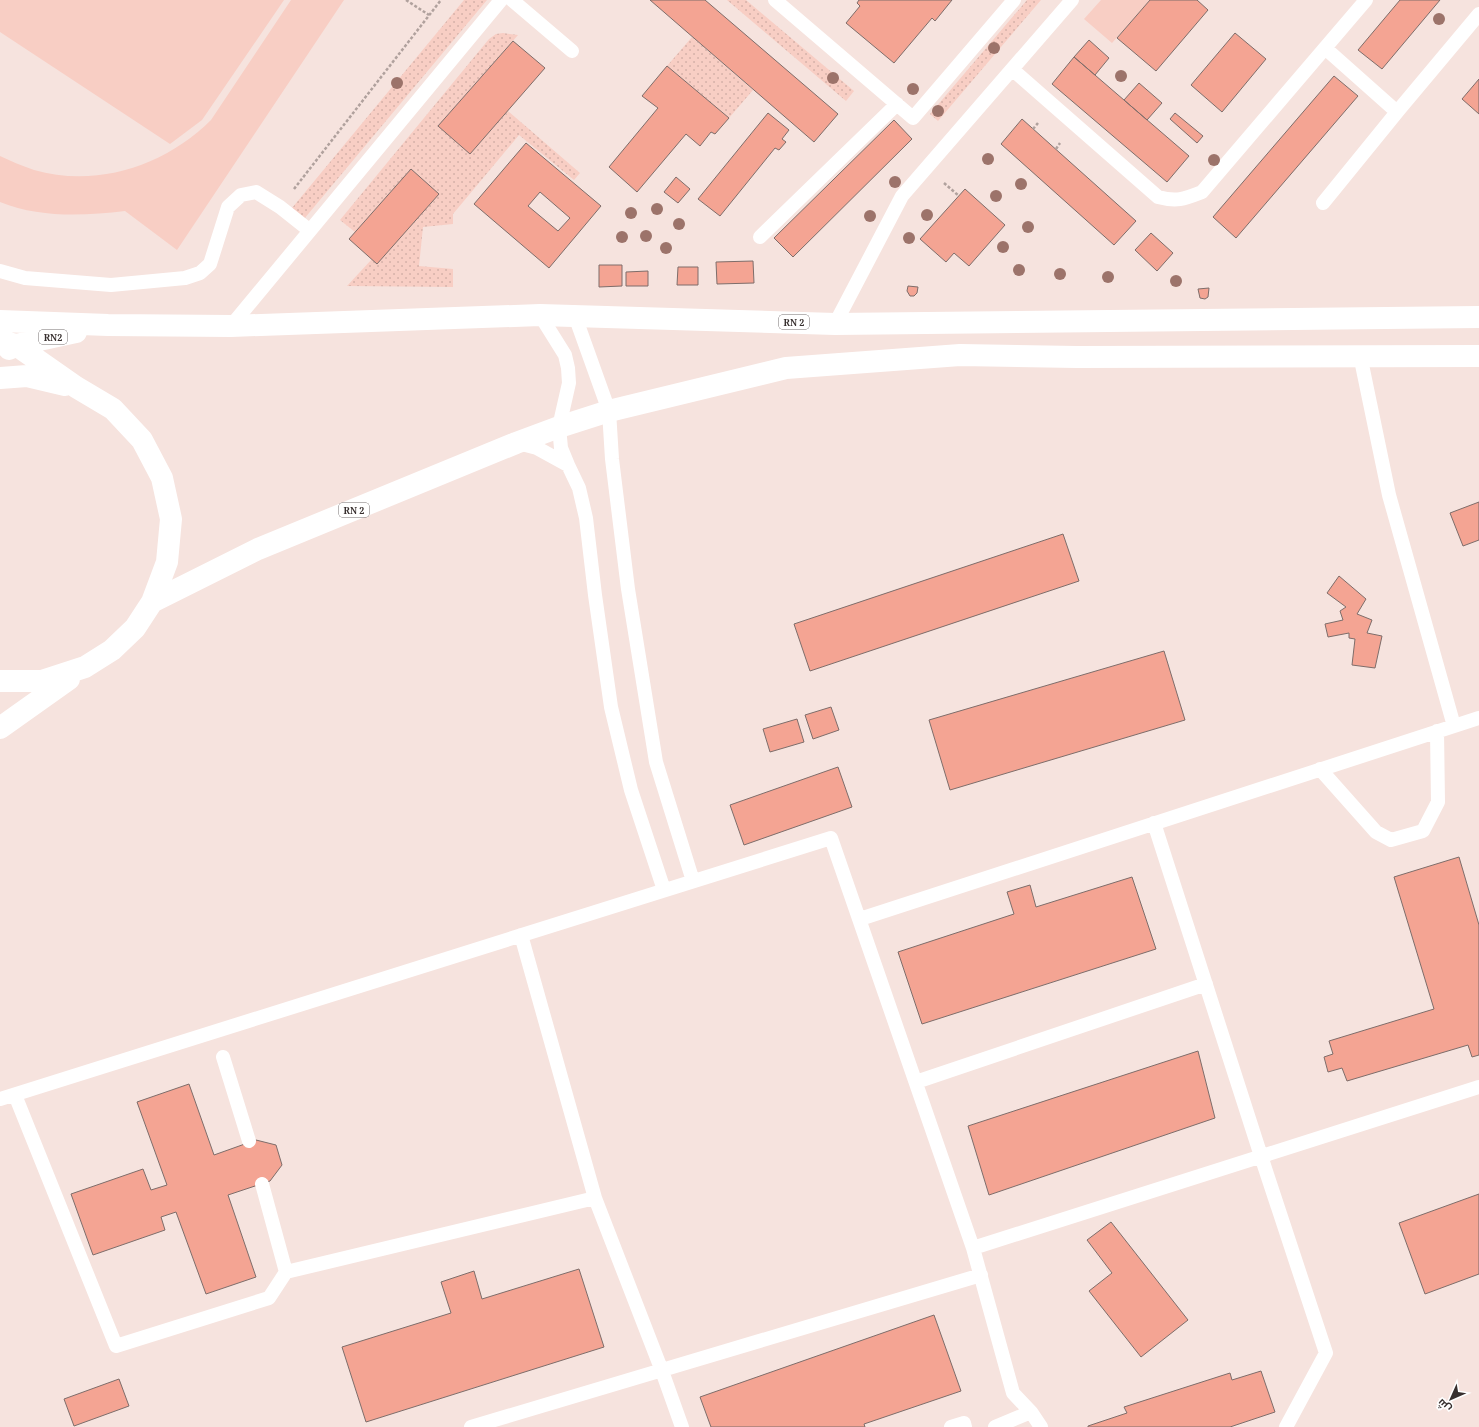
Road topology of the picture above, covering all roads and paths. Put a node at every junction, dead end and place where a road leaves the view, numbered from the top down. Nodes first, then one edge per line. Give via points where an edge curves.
1 (406, 0) edge
2 (441, 0) edge
3 (501, 0) edge
4 (512, 0) edge
5 (776, 0) edge
6 (1014, 0) edge
7 (1072, 0) edge
8 (1366, 0) edge
9 (1479, 14) edge
10 (429, 15) junction
11 (1325, 48) junction
12 (572, 51) dead end
13 (1013, 70) junction
14 (897, 104) junction
15 (1397, 112) junction
16 (1323, 203) dead end
17 (280, 207) junction
18 (309, 230) junction
19 (760, 237) dead end
20 (0, 271) edge
21 (540, 315) junction
22 (575, 316) junction
23 (1479, 317) edge
24 (0, 321) edge
25 (835, 324) junction
26 (108, 325) junction
27 (230, 326) junction
28 (5, 347) edge
29 (1360, 355) junction
30 (1479, 356) edge
31 (0, 378) edge
32 (76, 388) junction
33 (609, 411) junction
34 (559, 427) junction
35 (516, 443) junction
36 (568, 465) junction
37 (152, 602) junction
38 (85, 667) junction
39 (0, 681) edge
40 (1479, 718) edge
41 (1454, 726) junction
42 (0, 728) edge
43 (1437, 731) junction
44 (1320, 770) junction
45 (1154, 823) junction
46 (693, 881) junction
47 (664, 890) junction
48 (860, 919) junction
49 (521, 935) junction
50 (1206, 984) junction
51 (223, 1057) dead end
52 (916, 1082) junction
53 (1479, 1087) edge
54 (15, 1095) junction
55 (0, 1099) edge
56 (249, 1141) dead end
57 (1260, 1156) junction
58 (262, 1184) dead end
59 (595, 1198) junction
60 (973, 1248) junction
61 (286, 1272) junction
62 (981, 1275) junction
63 (662, 1371) junction
64 (1031, 1412) junction
65 (471, 1427) edge
66 (682, 1427) edge
67 (951, 1427) edge
68 (965, 1427) edge
69 (995, 1427) edge
70 (1041, 1427) edge
71 (1286, 1427) edge

1 - 10 path
2 - 10 path
3 - 18 lane
4 - 12 lane
5 - 14 lane
6 - 14 lane via 913,118
7 - 13 lane
8 - 11 lane
9 - 15 lane
10 - 17 path
11 - 13 lane via 1202,192 1172,200 1158,197
11 - 15 lane
13 - 25 lane via 902,196
14 - 19 lane
15 - 16 lane
17 - 18 lane
17 - 20 lane via 256,192 241,195 228,207 210,264 200,273 185,278 111,285 24,278
18 - 27 lane
21 - 22 main road, RN 2
21 - 27 main road, RN 2
21 - 34 lane via 565,355 568,368 569,383
22 - 25 main road, RN 2
22 - 33 lane
23 - 25 main road, RN 2
24 - 26 main road, RN2
26 - 27 main road, RN 2
26 - 28 main road, RN2
28 - 32 main road, RN2
29 - 30 main road, RN 2
29 - 33 main road, RN 2 via 960,355 818,365 786,368
29 - 41 lane via 1389,495
31 - 32 main road via 27,376
32 - 37 main road via 113,409 142,440 162,478 170,527 167,562
33 - 34 main road, RN 2
33 - 46 lane via 612,459 628,589 656,762
34 - 35 main road, RN 2
34 - 36 lane via 561,448
35 - 36 lane via 537,448
35 - 37 main road, RN 2 via 258,549
36 - 47 lane via 584,504 611,707 631,790
37 - 38 main road via 135,628 112,650
38 - 39 main road via 42,681
38 - 42 main road
40 - 41 lane
41 - 43 lane
43 - 44 lane
43 - 44 lane via 1438,802 1423,831 1391,840 1376,832
44 - 45 lane
45 - 48 lane
45 - 50 lane
46 - 47 lane
46 - 48 lane via 831,838
47 - 49 lane
48 - 52 lane
49 - 54 lane
49 - 59 lane
50 - 52 lane
50 - 57 lane
51 - 56 lane
52 - 60 lane
53 - 57 lane
54 - 55 lane
54 - 61 lane via 116,1346 269,1298
57 - 60 lane
57 - 71 lane via 1326,1352
58 - 61 lane
59 - 61 lane
59 - 63 lane
60 - 62 lane
62 - 63 lane
62 - 64 lane via 1014,1393
63 - 65 lane
63 - 66 lane
64 - 69 lane
64 - 70 lane
67 - 68 lane via 964,1423

